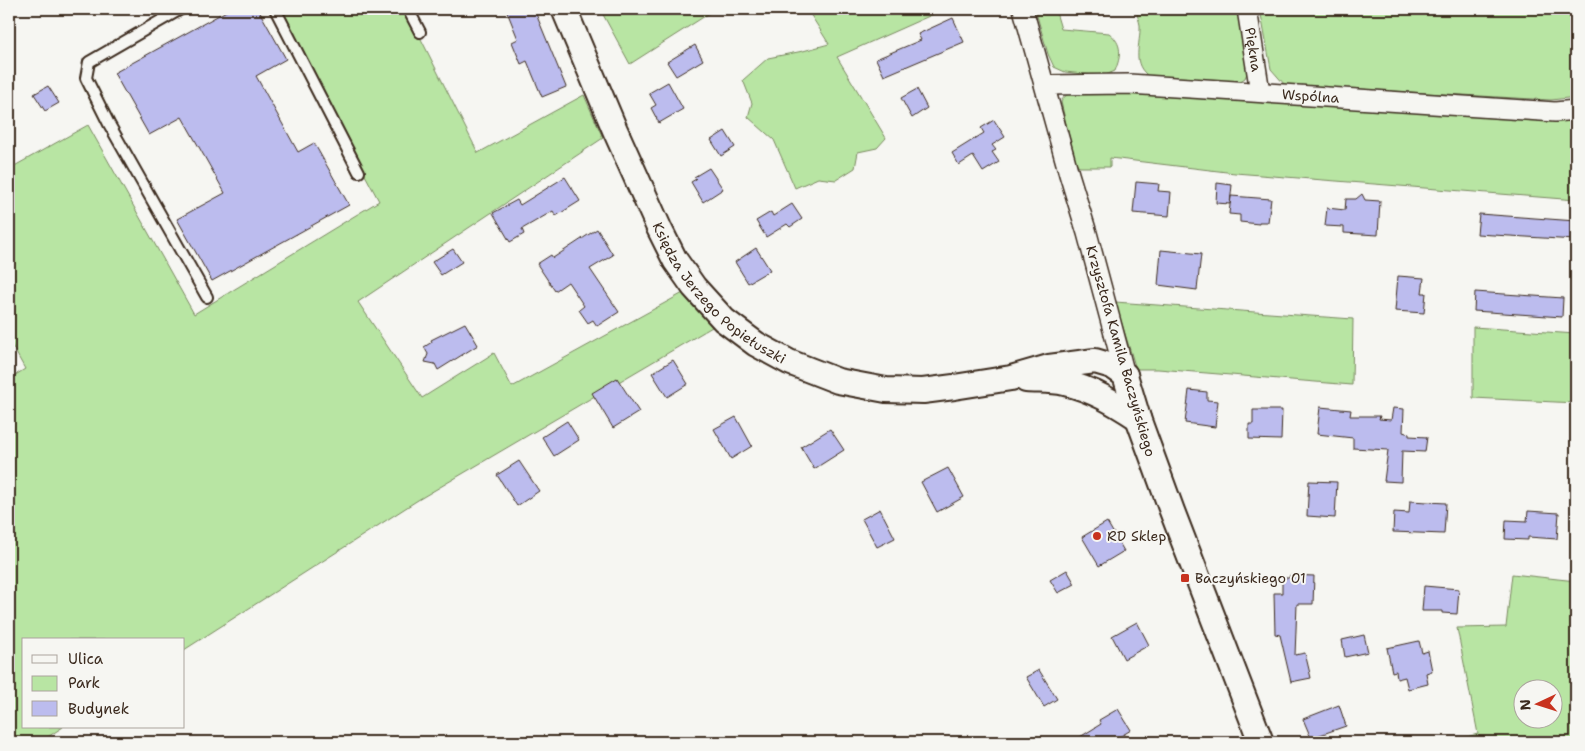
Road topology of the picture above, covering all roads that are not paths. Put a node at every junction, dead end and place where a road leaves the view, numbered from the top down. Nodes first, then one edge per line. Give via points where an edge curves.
1 (181, 9) edge
2 (275, 9) edge
3 (408, 9) edge
4 (564, 9) edge
5 (1023, 9) edge
6 (1247, 9) edge
7 (420, 32) dead end
8 (1044, 86) junction
9 (1260, 92) junction
10 (1576, 110) edge
11 (359, 172) dead end
12 (207, 297) dead end
13 (1112, 326) junction
14 (1095, 361) junction
15 (1126, 375) junction
16 (1011, 378) junction
17 (1082, 388) junction
18 (1138, 418) junction
19 (1261, 742) edge

1 - 12 lane via 90,62 86,78
2 - 11 lane
3 - 7 lane
4 - 16 street, Księdza Jerzego Popiełuszki via 658,228 675,260 694,286 738,332 789,362 838,381 886,390 923,390
5 - 8 street, Krzysztofa Kamila Baczyńskiego
6 - 9 street, Piękna
8 - 9 street, Wspólna via 1129,84
8 - 13 street, Krzysztofa Kamila Baczyńskiego
9 - 10 street, Wspólna via 1555,112
13 - 14 street via 1105,352
13 - 15 street, Krzysztofa Kamila Baczyńskiego
14 - 15 street
14 - 16 street, Księdza Jerzego Popiełuszki via 1049,366
15 - 17 street
15 - 18 street, Krzysztofa Kamila Baczyńskiego
16 - 17 street, Księdza Jerzego Popiełuszki via 1063,382
17 - 18 street, Księdza Jerzego Popiełuszki
18 - 19 street, Krzysztofa Kamila Baczyńskiego

